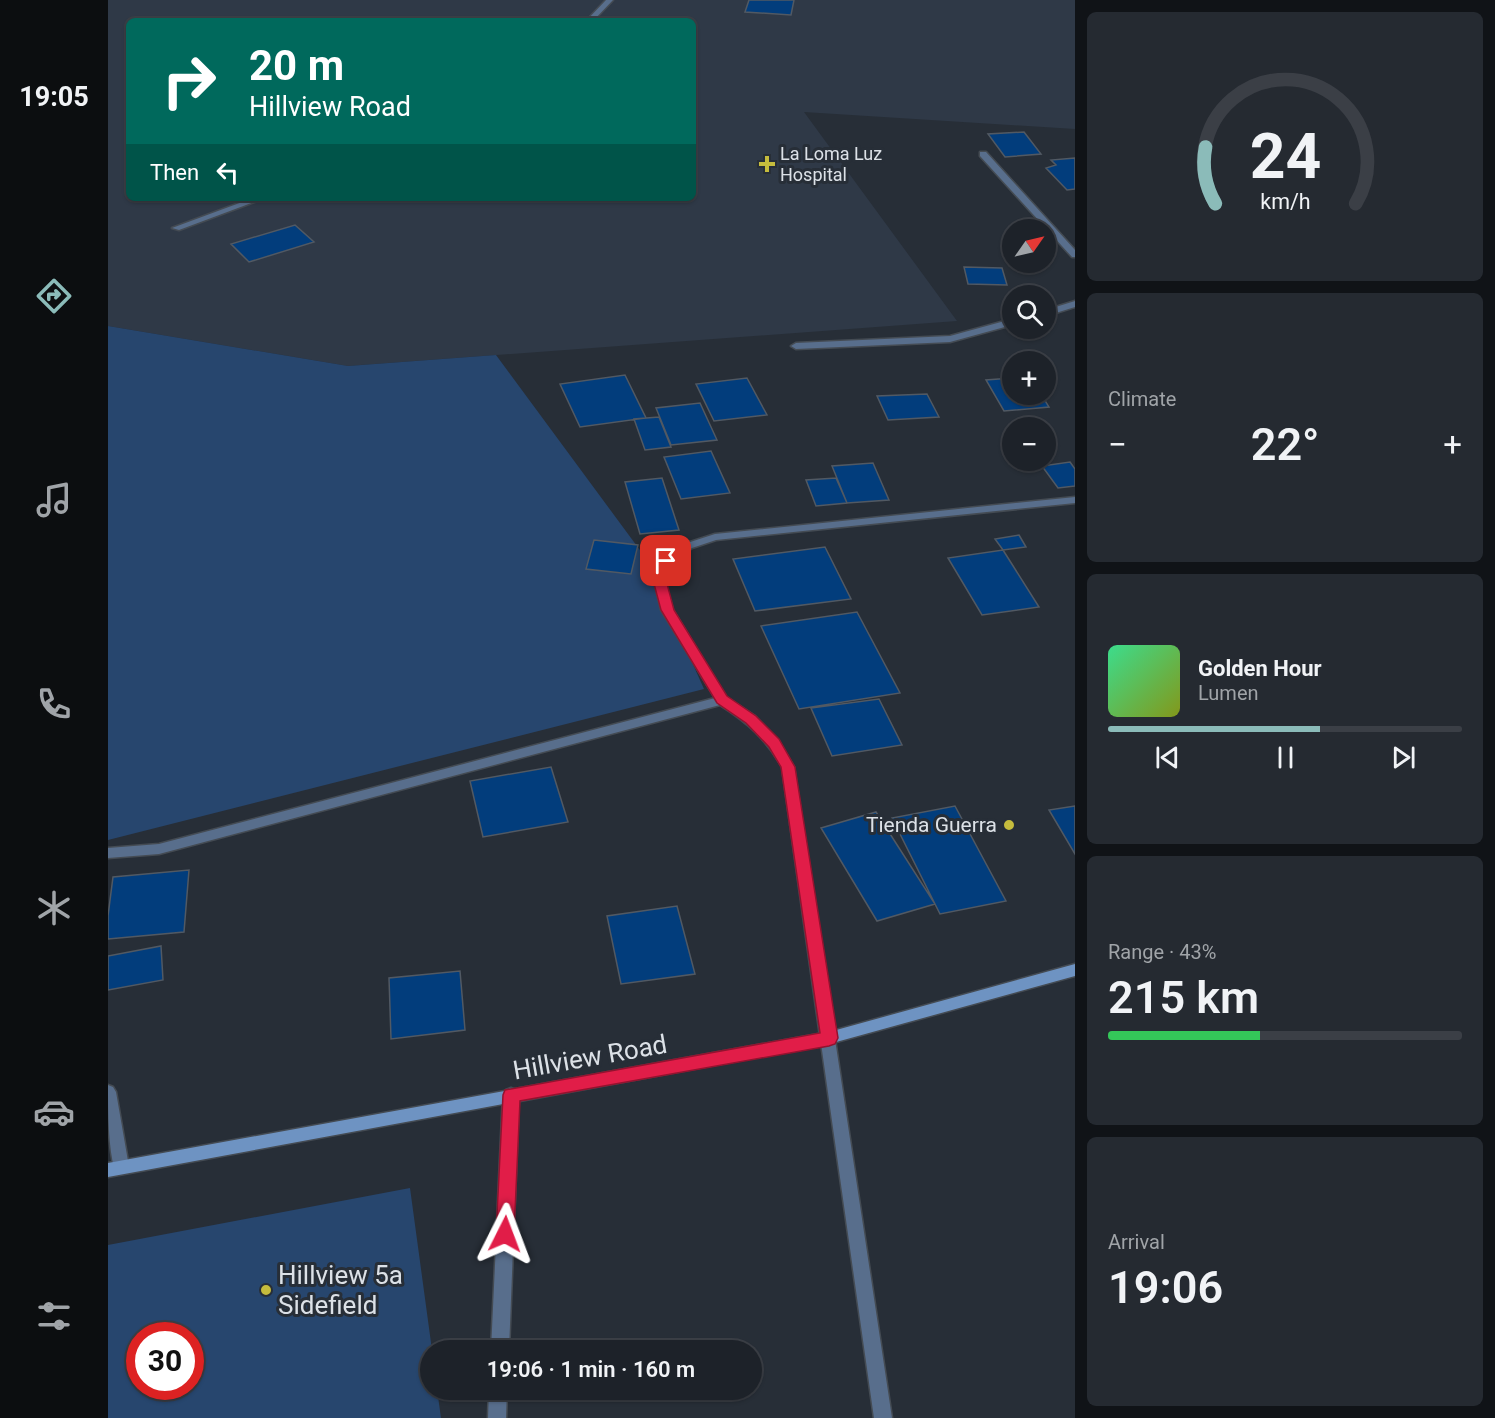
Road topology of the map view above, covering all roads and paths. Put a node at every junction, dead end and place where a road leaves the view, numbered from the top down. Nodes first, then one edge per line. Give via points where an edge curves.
1 (610, 0) edge
2 (592, 18) edge
3 (984, 154) dead end
4 (252, 201) edge
5 (176, 228) dead end
6 (1075, 255) edge
7 (1075, 304) edge
8 (1056, 310) edge
9 (1002, 325) edge
10 (796, 346) dead end
11 (1075, 500) edge
12 (722, 700) junction
13 (108, 854) edge
14 (1075, 970) edge
15 (829, 1038) junction
16 (108, 1092) edge
17 (512, 1095) junction
18 (114, 1169) edge
19 (500, 1340) edge
20 (498, 1400) edge
21 (497, 1418) edge
22 (883, 1418) edge

1 - 2 street
3 - 6 street
4 - 5 street
7 - 8 street
9 - 10 street via 951,339
11 - 12 street via 715,537 688,546 666,561 659,580 667,610
12 - 13 street via 159,849
12 - 15 street via 751,719 774,743 788,767
14 - 15 street, Hillview Road
15 - 17 street, Hillview Road
15 - 22 street
16 - 18 street
17 - 18 street, Hillview Road
17 - 19 street
20 - 21 street

